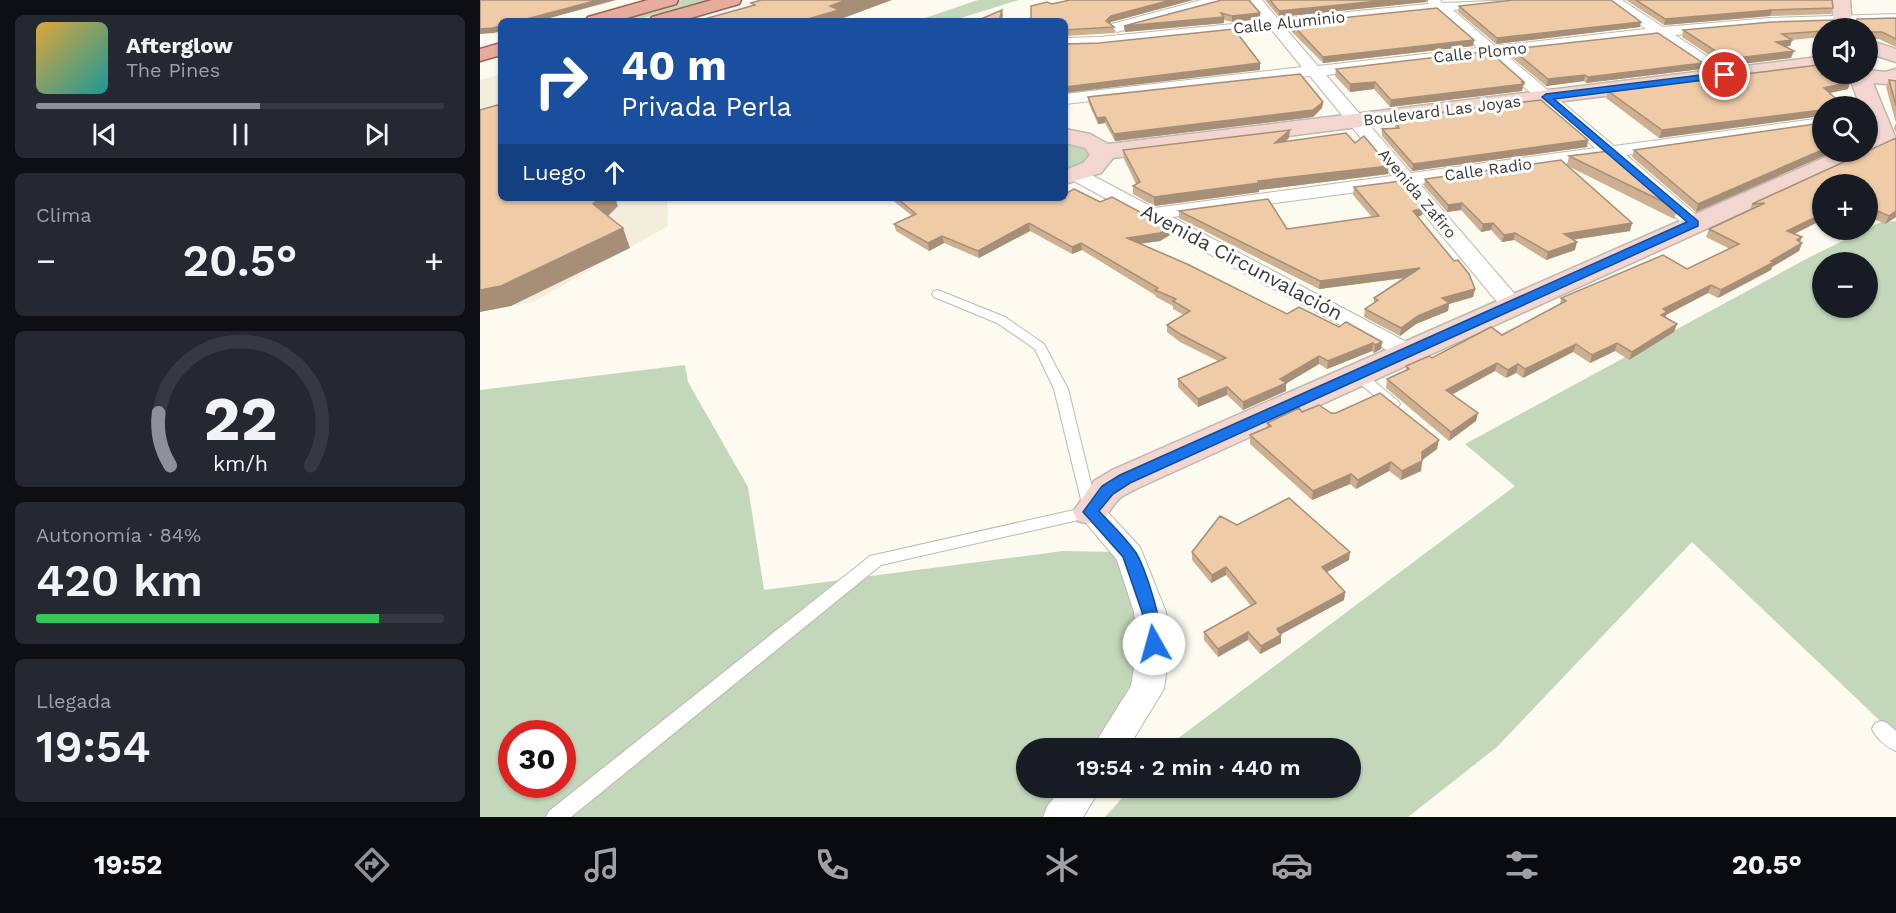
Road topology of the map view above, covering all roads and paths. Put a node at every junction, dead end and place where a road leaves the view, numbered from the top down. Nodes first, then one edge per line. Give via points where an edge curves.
1 (669, 0) edge
2 (732, 0) edge
3 (1218, 0) edge
4 (1254, 0) edge
5 (1512, 0) edge
6 (1612, 0) edge
7 (1437, 4) edge
8 (1842, 16) edge
9 (597, 18) edge
10 (669, 18) edge
11 (1896, 18) edge
12 (1274, 24) junction
13 (1660, 32) junction
14 (498, 39) edge
15 (1068, 41) edge
16 (480, 42) edge
17 (1068, 42) edge
18 (498, 50) edge
19 (1878, 50) edge
20 (1492, 51) junction
21 (480, 55) edge
22 (1896, 56) edge
23 (1812, 60) edge
24 (498, 67) edge
25 (1314, 71) junction
26 (480, 72) edge
27 (1725, 75) junction
28 (1896, 75) edge
29 (1878, 77) edge
30 (1546, 97) junction
31 (1068, 99) edge
32 (1356, 121) junction
33 (1812, 124) edge
34 (1068, 137) edge
35 (1102, 152) junction
36 (1610, 152) junction
37 (1833, 162) edge
38 (1071, 176) edge
39 (1406, 180) junction
40 (1153, 214) junction
41 (1694, 223) junction
42 (938, 294) dead end
43 (1511, 304) junction
44 (1406, 351) junction
45 (1358, 375) junction
46 (1408, 416) edge
47 (1091, 512) junction
48 (1881, 729) dead end
49 (1115, 738) edge
50 (1896, 743) edge
51 (1075, 798) edge
52 (556, 817) edge
53 (1061, 817) edge

1 - 9 main road
2 - 10 main road
3 - 15 street
4 - 12 street, Avenida Zafiro
5 - 7 street, Calle Aluminio
6 - 13 street
7 - 12 street, Calle Aluminio
7 - 20 street
8 - 11 street, Calle Plomo
8 - 13 street, Calle Plomo
12 - 17 street, Calle Aluminio
12 - 25 street, Avenida Zafiro
13 - 20 street, Calle Plomo
13 - 27 street
14 - 16 main road
18 - 21 main road
19 - 22 street
20 - 25 street, Calle Plomo
20 - 30 street
23 - 27 street, Boulevard Las Joyas
24 - 26 main road
25 - 31 street, Calle Plomo
25 - 32 street, Avenida Zafiro
27 - 30 street, Boulevard Las Joyas
28 - 29 street
30 - 32 street, Boulevard Las Joyas
30 - 36 street
32 - 35 street, Boulevard Las Joyas
32 - 39 street, Avenida Zafiro
33 - 36 street, Calle Radio
34 - 35 street via 1089,141
35 - 38 street via 1097,165
36 - 39 street, Calle Radio
36 - 41 street
37 - 41 street
38 - 40 street, Avenida Circunvalación
39 - 40 street, Calle Radio
39 - 43 street, Avenida Zafiro
40 - 44 street, Avenida Circunvalación
41 - 43 street
42 - 47 lane via 1001,320 1040,347 1061,389
43 - 44 street
44 - 45 street
45 - 46 lane
45 - 47 street via 1125,479 1107,490
47 - 49 street via 1130,555 1150,612 1154,644 1147,689
47 - 52 lane via 876,560
48 - 50 lane
51 - 53 street

